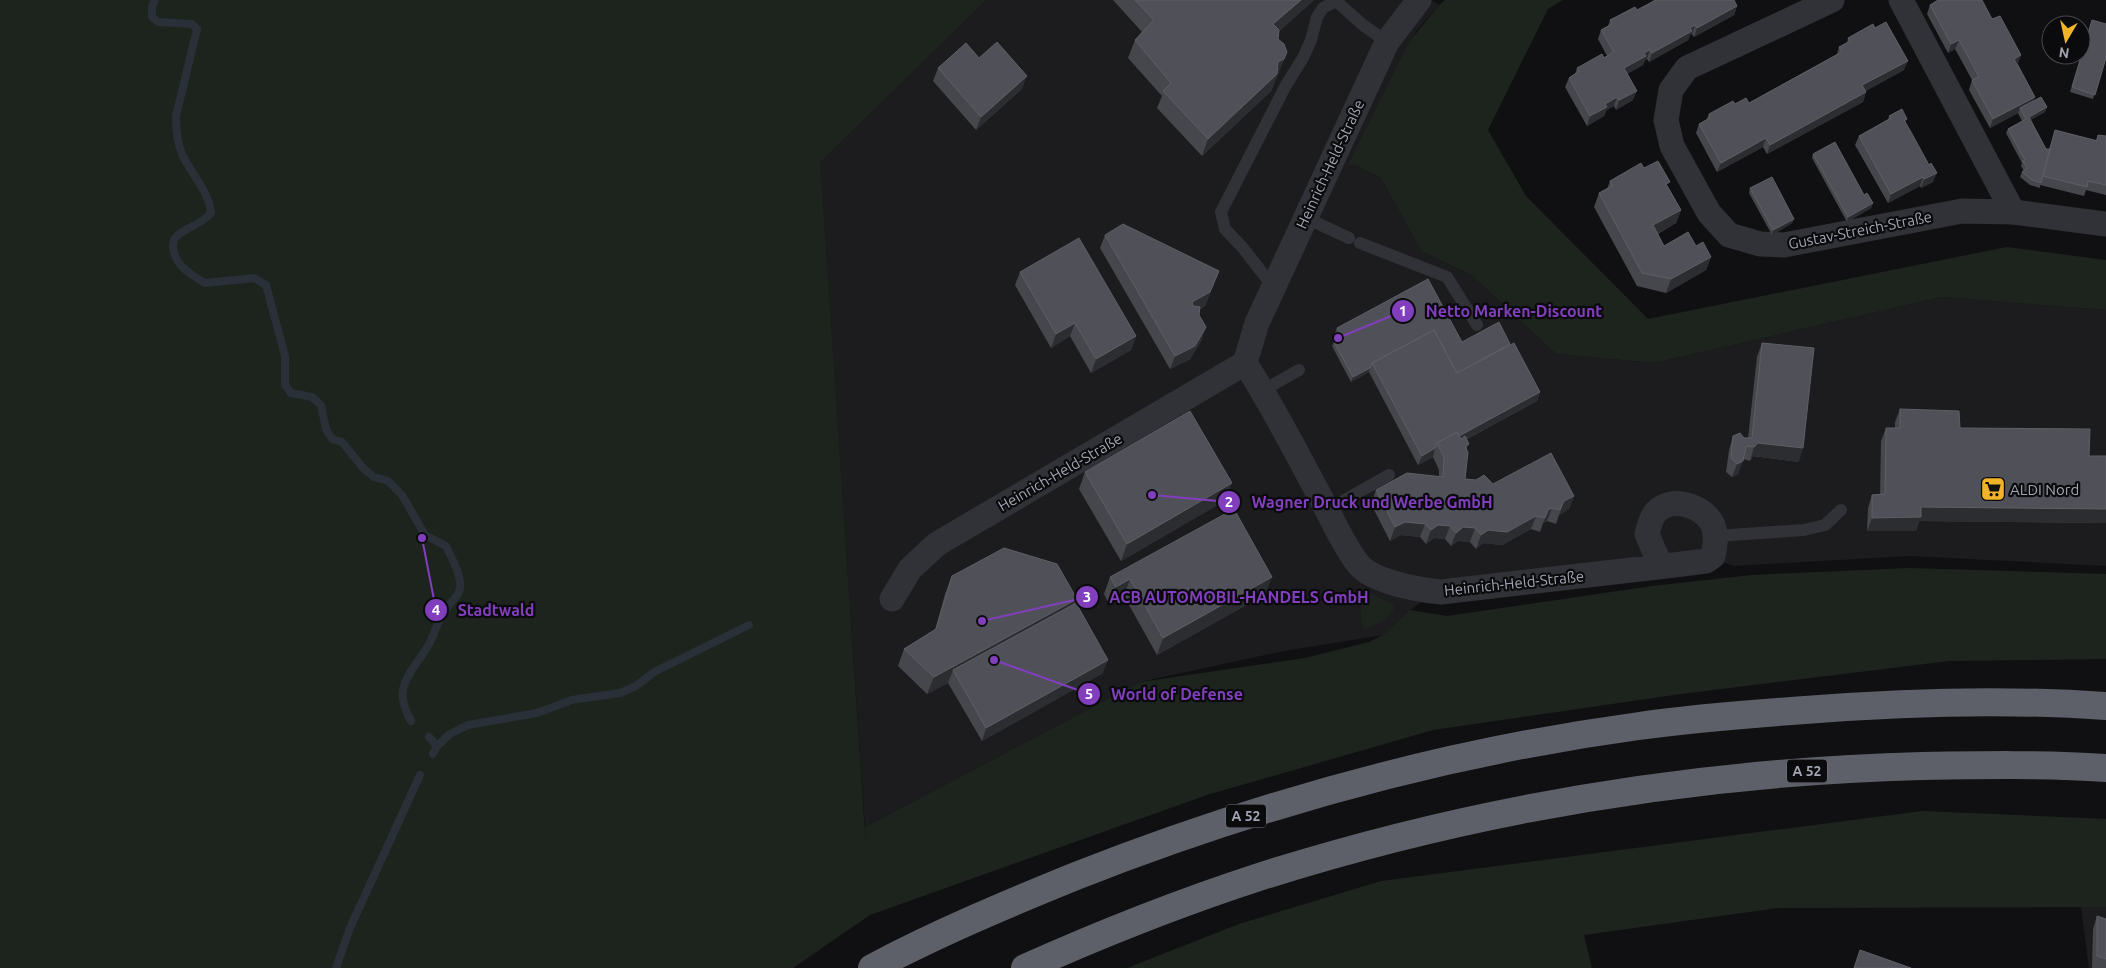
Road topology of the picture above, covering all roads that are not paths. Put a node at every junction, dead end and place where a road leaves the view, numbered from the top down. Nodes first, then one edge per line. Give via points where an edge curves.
1 (1336, 0) edge
2 (1419, 0) edge
3 (1832, 0) edge
4 (1902, 0) edge
5 (1387, 42) junction
6 (2013, 212) junction
7 (1306, 218) junction
8 (2106, 224) edge
9 (1274, 288) junction
10 (1477, 325) dead end
11 (1245, 363) junction
12 (1300, 370) dead end
13 (1262, 391) junction
14 (1389, 475) dead end
15 (1327, 510) junction
16 (1841, 510) dead end
17 (1716, 536) junction
18 (1666, 566) junction
19 (892, 599) dead end
20 (2106, 698) edge
21 (2075, 704) junction
22 (2106, 706) edge
23 (2106, 768) edge
24 (872, 968) edge
25 (1025, 968) edge

1 - 5 lane
1 - 9 lane via 1323,8 1317,17 1303,58 1221,212 1224,229
2 - 5 street, Heinrich-Held-Straße
3 - 6 street, Gustav-Streich-Straße via 1687,68 1671,90 1666,120 1672,146 1709,213 1729,234 1760,244 1784,245 1962,211
4 - 6 street
5 - 7 street, Heinrich-Held-Straße
6 - 8 street, Gustav-Streich-Straße
7 - 9 street, Heinrich-Held-Straße
7 - 10 lane via 1447,277
9 - 11 street, Heinrich-Held-Straße via 1257,323
11 - 13 street, Heinrich-Held-Straße
11 - 19 street, Heinrich-Held-Straße via 937,544 910,569
12 - 13 lane
13 - 15 street, Heinrich-Held-Straße
14 - 15 lane
15 - 18 street, Heinrich-Held-Straße via 1360,566 1377,576 1418,590 1441,592
16 - 17 lane via 1825,525 1804,530
17 - 18 street, Heinrich-Held-Straße via 1713,556 1706,561
17 - 18 street via 1712,524 1696,506 1667,505 1656,512 1647,534 1658,560
20 - 21 highway
21 - 22 highway, A 52
21 - 24 highway, A 52 via 1881,704 1721,716 1581,735 1457,759 1297,801 1175,839 1030,895
23 - 25 highway, A 52 via 1952,766 1802,771 1573,800 1417,832 1266,875 1167,910

